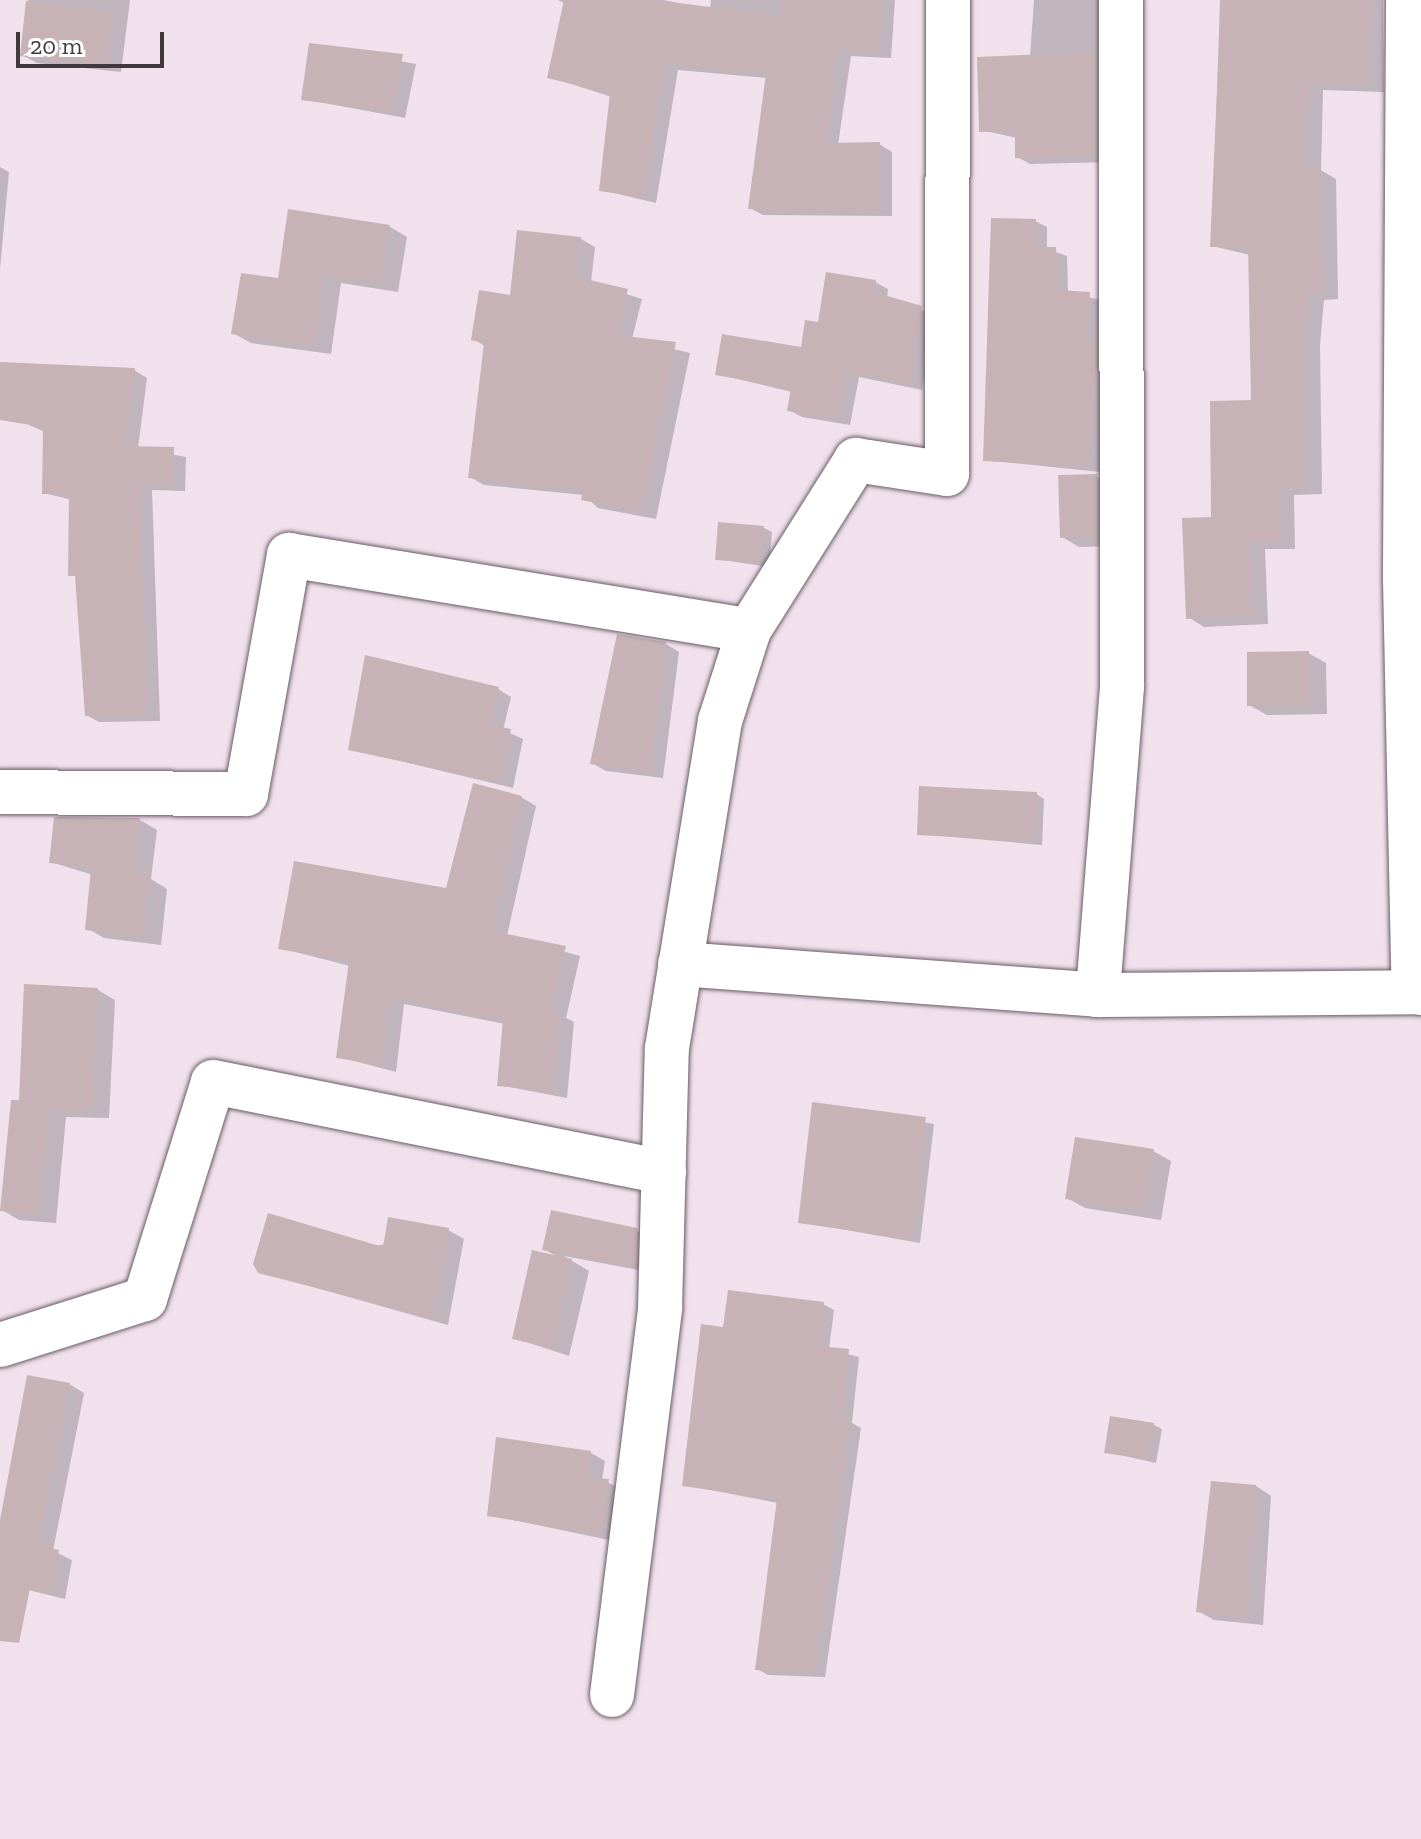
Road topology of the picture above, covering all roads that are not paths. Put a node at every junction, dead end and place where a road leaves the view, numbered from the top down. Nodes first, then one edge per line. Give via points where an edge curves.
1 (948, 0) edge
2 (1121, 0) edge
3 (1408, 0) edge
4 (749, 630) junction
5 (0, 792) edge
6 (680, 964) junction
7 (1418, 993) edge
8 (1098, 995) junction
9 (664, 1172) junction
10 (0, 1345) edge
11 (612, 1695) dead end

1 - 4 street via 947,474 856,460
2 - 8 street via 1122,687
3 - 7 street via 1405,579
4 - 5 street via 289,555 246,794
4 - 6 street via 720,721
6 - 8 street
6 - 9 street via 667,1048
7 - 8 street
9 - 10 street via 213,1082 145,1299
9 - 11 street via 660,1308

